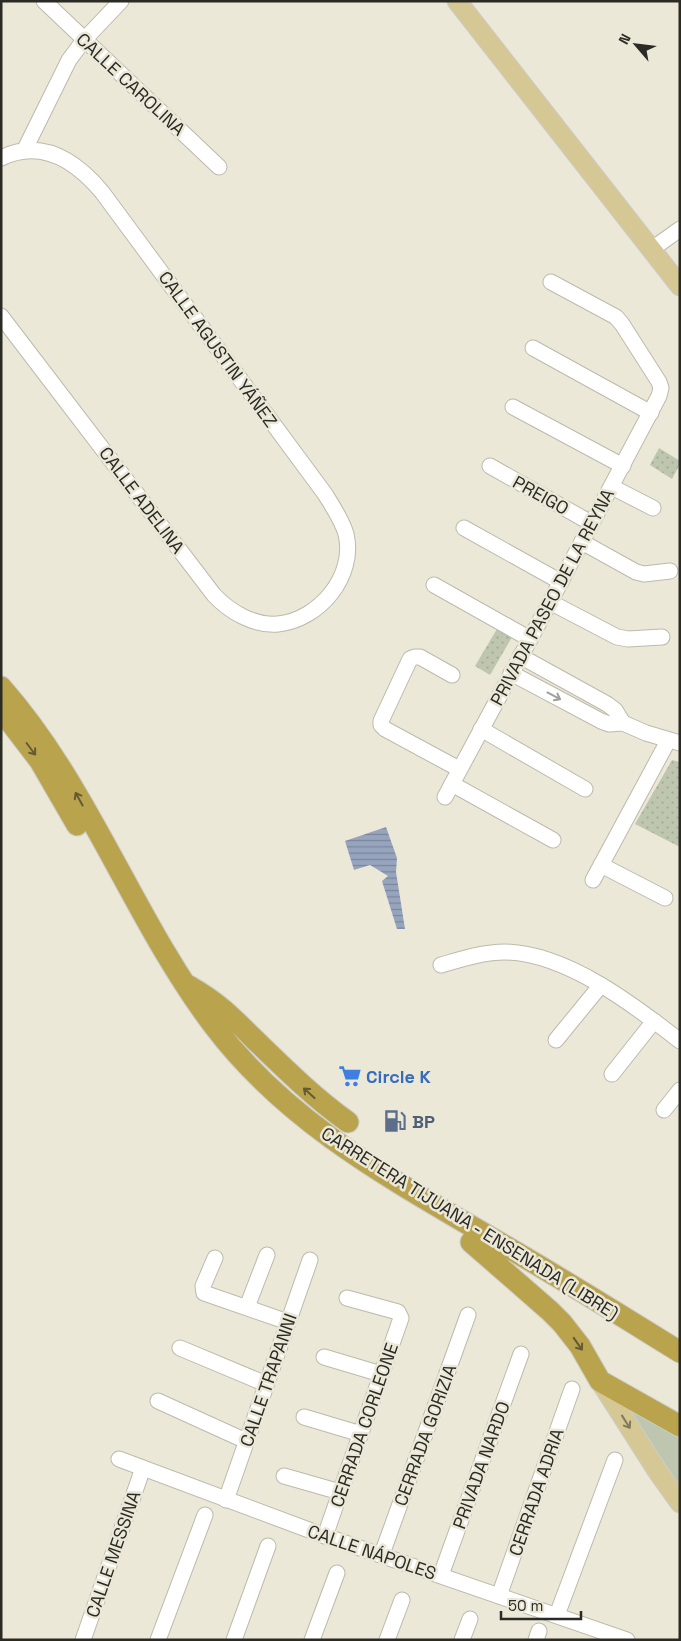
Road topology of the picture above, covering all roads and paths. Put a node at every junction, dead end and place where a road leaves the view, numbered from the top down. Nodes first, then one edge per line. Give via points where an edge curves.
1 (44, 1) edge
2 (121, 1) edge
3 (458, 1) edge
4 (84, 40) junction
5 (24, 149) junction
6 (1, 158) edge
7 (219, 167) dead end
8 (680, 229) edge
9 (652, 249) junction
10 (551, 282) dead end
11 (680, 286) edge
12 (1, 316) edge
13 (533, 348) dead end
14 (513, 407) dead end
15 (651, 413) junction
16 (490, 466) dead end
17 (623, 466) junction
18 (612, 487) junction
19 (654, 508) dead end
20 (591, 523) junction
21 (464, 528) dead end
22 (582, 542) junction
23 (670, 571) dead end
24 (561, 582) junction
25 (434, 585) dead end
26 (550, 602) junction
27 (316, 609) joint
28 (662, 637) dead end
29 (530, 639) junction
30 (520, 656) junction
31 (511, 673) junction
32 (452, 675) dead end
33 (1, 687) edge
34 (1, 710) edge
35 (623, 723) junction
36 (481, 729) junction
37 (674, 742) edge
38 (459, 769) junction
39 (585, 789) dead end
40 (554, 840) dead end
41 (601, 865) junction
42 (593, 880) dead end
43 (666, 898) dead end
44 (441, 965) dead end
45 (184, 984) junction
46 (601, 985) junction
47 (654, 1021) junction
48 (556, 1040) dead end
49 (680, 1041) edge
50 (612, 1074) dead end
51 (680, 1090) edge
52 (664, 1110) dead end
53 (348, 1122) dead end
54 (471, 1242) junction
55 (267, 1255) dead end
56 (215, 1258) dead end
57 (310, 1260) dead end
58 (347, 1298) dead end
59 (247, 1307) junction
60 (468, 1315) dead end
61 (288, 1322) junction
62 (180, 1348) dead end
63 (680, 1352) edge
64 (521, 1354) dead end
65 (324, 1357) dead end
66 (680, 1367) edge
67 (381, 1374) junction
68 (600, 1381) junction
69 (266, 1384) junction
70 (572, 1389) dead end
71 (158, 1401) dead end
72 (304, 1417) dead end
73 (680, 1426) edge
74 (361, 1434) junction
75 (246, 1441) junction
76 (119, 1459) dead end
77 (615, 1460) dead end
78 (143, 1468) junction
79 (284, 1476) dead end
80 (340, 1492) junction
81 (226, 1500) junction
82 (680, 1503) edge
83 (205, 1515) dead end
84 (325, 1536) junction
85 (268, 1546) dead end
86 (382, 1554) junction
87 (336, 1573) dead end
88 (441, 1575) junction
89 (499, 1596) junction
90 (402, 1600) dead end
91 (557, 1616) junction
92 (470, 1618) dead end
93 (83, 1640) edge
94 (158, 1640) edge
95 (234, 1640) edge
96 (312, 1640) edge
97 (387, 1640) edge
98 (462, 1640) edge
99 (627, 1640) edge

1 - 4 street, CALLE CAROLINA
2 - 4 street
3 - 9 main road
4 - 5 street via 68,60
4 - 7 street, CALLE CAROLINA
5 - 6 street
5 - 27 street, CALLE AGUSTIN YÁÑEZ via 61,158 88,176 325,494 341,520 348,553 343,573 333,592
8 - 9 street
9 - 11 main road
10 - 15 street, PRIVADA PASEO DE LA REYNA via 622,324 661,388
12 - 27 street, CALLE ADELINA via 225,606 241,616 277,624
13 - 15 street
14 - 17 street
15 - 17 street, PRIVADA PASEO DE LA REYNA
16 - 20 street, PREIGO
17 - 18 street, PRIVADA PASEO DE LA REYNA
18 - 19 street
18 - 20 street, PRIVADA PASEO DE LA REYNA
20 - 22 street, PRIVADA PASEO DE LA REYNA
21 - 24 street
22 - 23 street via 636,572
22 - 24 street, PRIVADA PASEO DE LA REYNA
24 - 26 street, PRIVADA PASEO DE LA REYNA
25 - 29 street
26 - 28 street via 617,637
26 - 29 street, PRIVADA PASEO DE LA REYNA
29 - 30 street, PRIVADA PASEO DE LA REYNA
30 - 31 street, PRIVADA PASEO DE LA REYNA
30 - 35 street via 607,704
31 -> 35 street via 601,721
31 - 36 street, PRIVADA PASEO DE LA REYNA
32 - 38 street via 420,657 410,659 381,726
45 -> 33 highway, CARRETERA TIJUANA - ENSENADA (LIBRE) via 61,766
34 -> 54 highway, CARRETERA TIJUANA - ENSENADA (LIBRE) via 40,761 180,1003 224,1061 265,1102 324,1151
35 - 37 street
36 - 38 street, PRIVADA PASEO DE LA REYNA
36 - 39 street
37 - 41 street
38 - 40 street, PRIVADA PASEO DE LA REYNA via 448,790
41 - 42 street
41 - 43 street
44 - 46 street via 486,954 523,954 570,969
53 -> 45 highway via 306,1090 218,1004
45 - 63 highway, CARRETERA TIJUANA - ENSENADA (LIBRE) via 241,1059 268,1087 330,1139
46 - 47 street
46 - 48 street
47 - 49 street
47 - 50 street
51 - 52 street
54 - 66 highway, CARRETERA TIJUANA - ENSENADA (LIBRE)
54 -> 68 highway via 562,1323
55 - 59 street
56 - 59 street via 203,1291
57 - 61 street, CALLE TRAPANNI
58 - 67 street, CERRADA CORLEONE via 401,1314
59 - 61 street
60 - 86 street, CERRADA GORIZIA
61 - 69 street, CALLE TRAPANNI
62 - 69 street
64 - 88 street, PRIVADA NARDO
65 - 67 street
67 - 74 street, CERRADA CORLEONE
68 - 73 highway
68 -> 82 main road
69 - 75 street, CALLE TRAPANNI
70 - 89 street, CERRADA ADRIA
71 - 75 street
72 - 74 street
74 - 80 street, CERRADA CORLEONE
75 - 81 street, CALLE TRAPANNI
76 - 78 street, CALLE NÁPOLES
77 - 91 street
78 - 81 street, CALLE NÁPOLES
78 - 93 street, CALLE MESSINA
79 - 80 street
80 - 84 street, CERRADA CORLEONE
81 - 84 street, CALLE NÁPOLES
83 - 94 street
84 - 86 street, CALLE NÁPOLES
85 - 95 street
86 - 88 street, CALLE NÁPOLES
87 - 96 street
88 - 89 street, CALLE NÁPOLES
89 - 91 street, CALLE NÁPOLES
90 - 97 street
91 - 99 street, CALLE NÁPOLES
92 - 98 street

